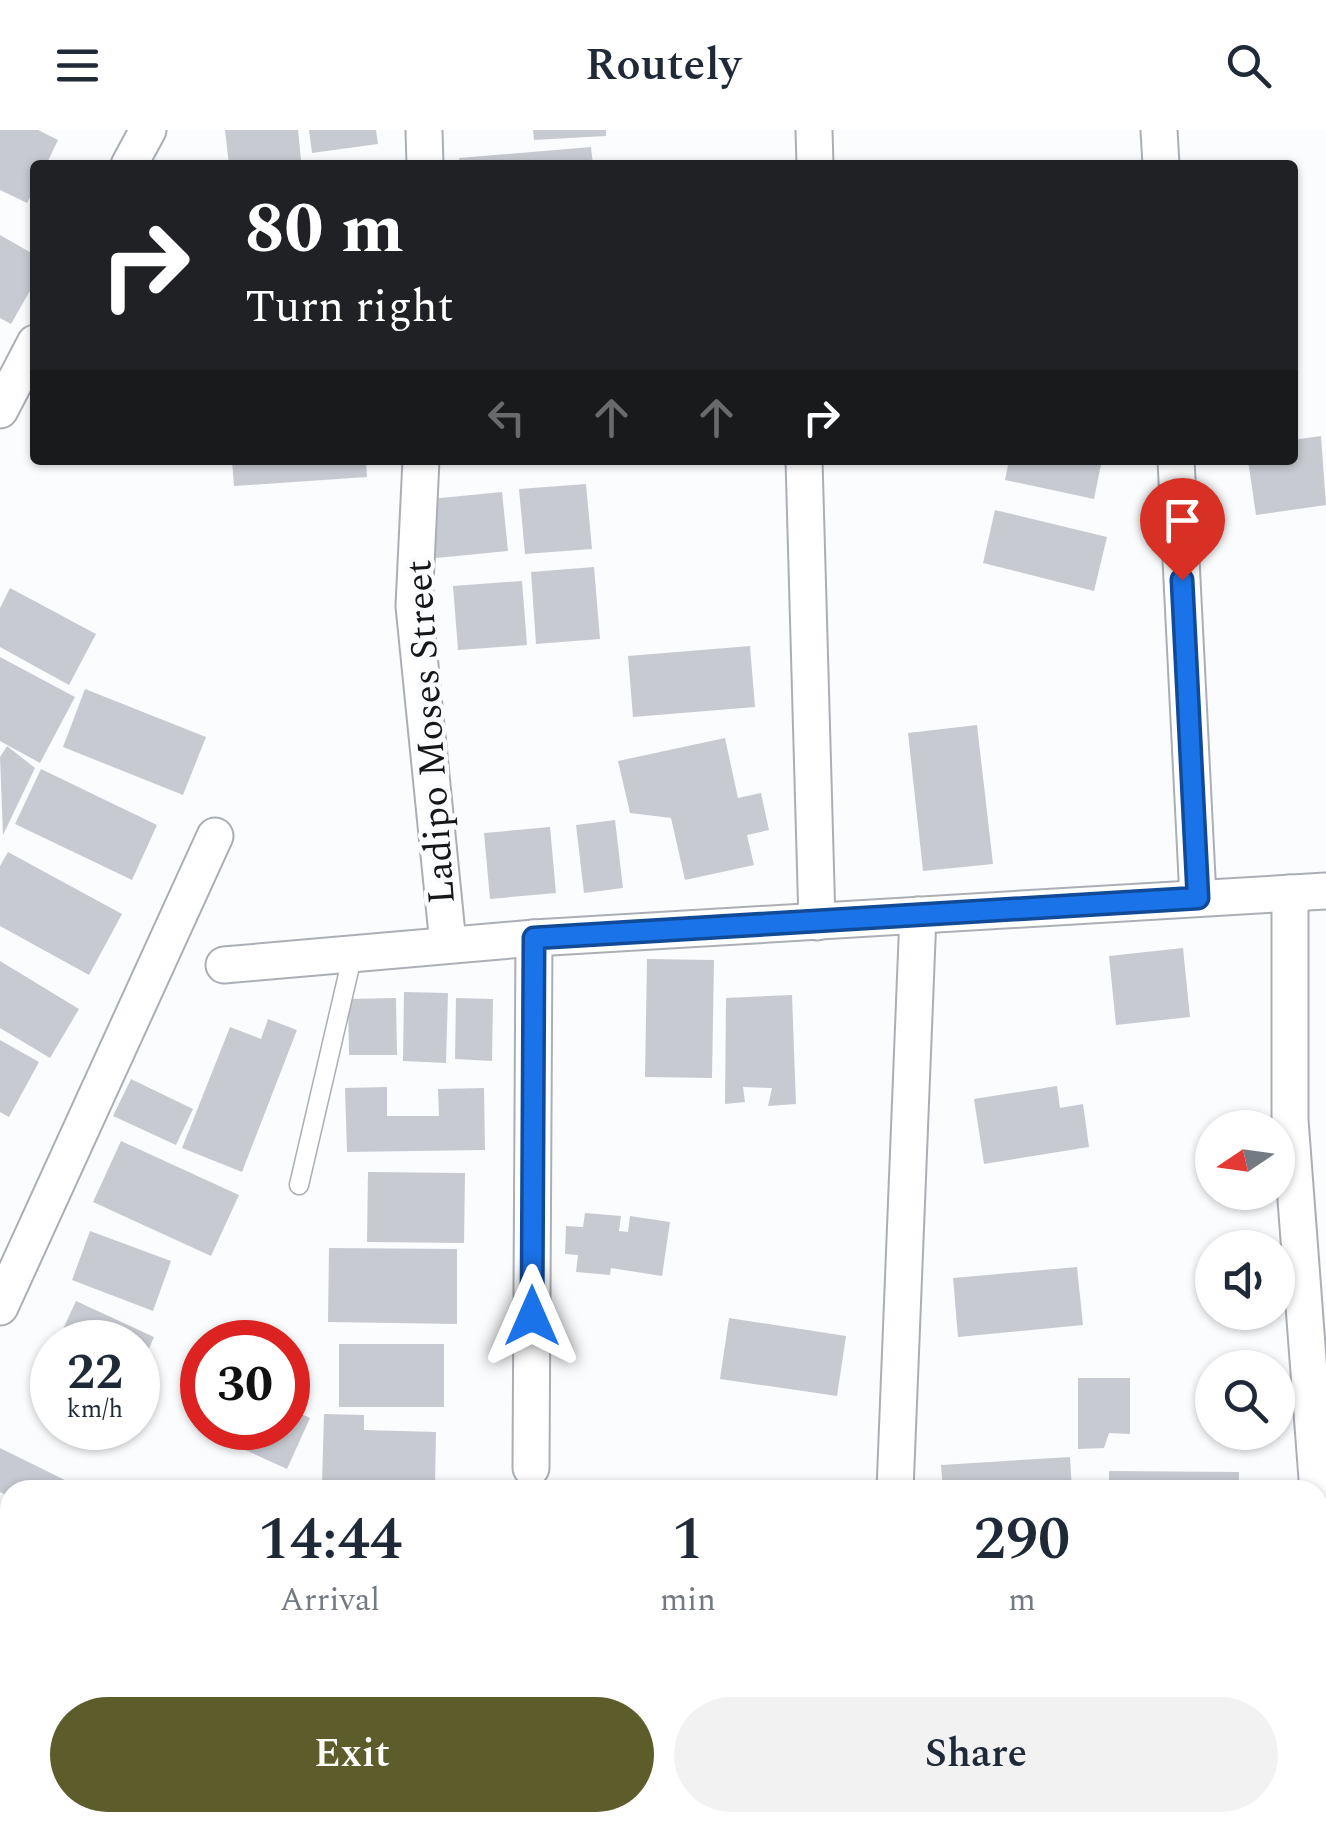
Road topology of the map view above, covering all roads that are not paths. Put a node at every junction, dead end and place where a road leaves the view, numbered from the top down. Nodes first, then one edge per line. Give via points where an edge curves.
1 (148, 130) edge
2 (424, 130) edge
3 (814, 130) edge
4 (1159, 130) edge
5 (133, 160) edge
6 (424, 160) edge
7 (815, 160) edge
8 (1161, 160) edge
9 (30, 353) edge
10 (0, 410) edge
11 (421, 465) edge
12 (804, 465) edge
13 (1176, 465) edge
14 (215, 836) dead end
15 (1326, 891) edge
16 (1290, 893) junction
17 (1198, 898) junction
18 (918, 915) junction
19 (817, 922) junction
20 (534, 938) junction
21 (448, 944) junction
22 (353, 953) junction
23 (224, 965) dead end
24 (299, 1185) dead end
25 (0, 1308) edge
26 (532, 1468) dead end
27 (895, 1480) edge
28 (1317, 1480) edge

1 - 5 street
2 - 6 street
3 - 7 street
4 - 8 street
9 - 10 street
11 - 21 street, Ladipo Moses Street via 414,606
12 - 19 street
13 - 17 street
14 - 25 street
15 - 16 street
16 - 17 street
16 - 28 street via 1290,1120
17 - 18 street
18 - 19 street
18 - 27 street
19 - 20 street
20 - 21 street
20 - 26 street
21 - 22 street
22 - 23 street
22 - 24 lane

